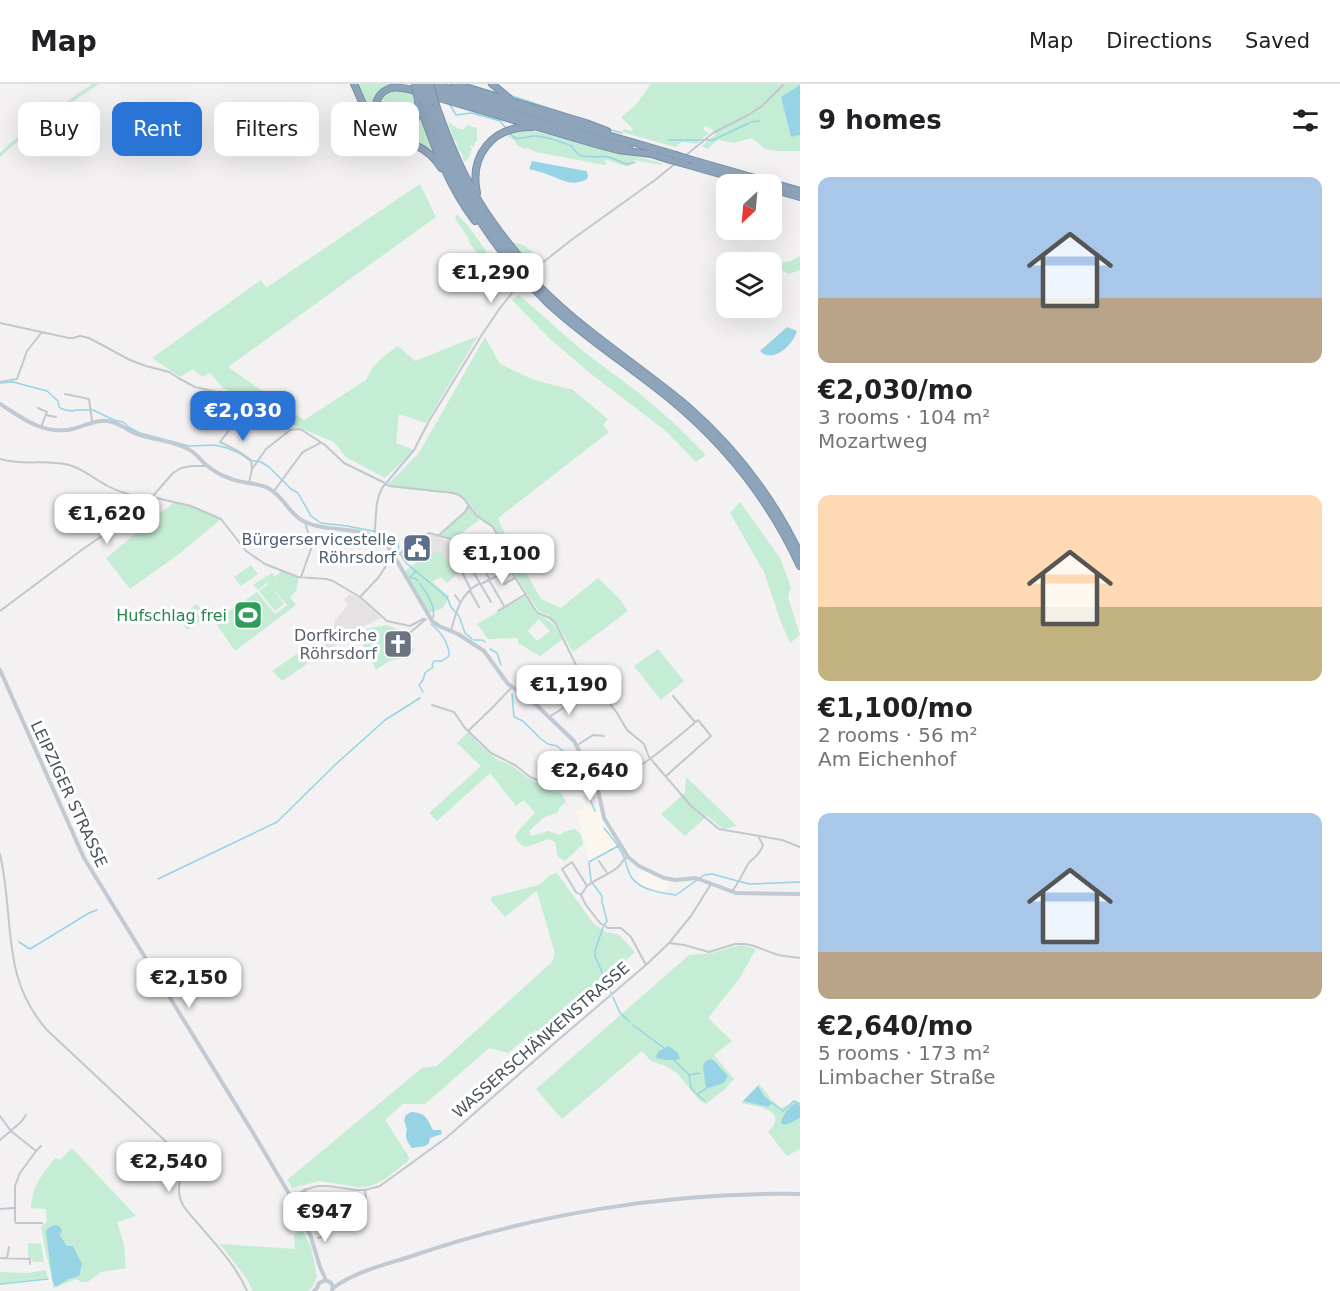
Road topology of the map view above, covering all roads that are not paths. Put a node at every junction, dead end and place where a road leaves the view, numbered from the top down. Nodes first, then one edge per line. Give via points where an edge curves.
1 (354, 84) edge
2 (412, 84) edge
3 (419, 84) edge
4 (425, 84) edge
5 (432, 84) edge
6 (454, 84) edge
7 (492, 84) edge
8 (784, 84) edge
9 (427, 102) junction
10 (515, 102) junction
11 (540, 128) junction
12 (626, 141) junction
13 (651, 154) junction
14 (720, 174) edge
15 (450, 180) junction
16 (800, 191) edge
17 (782, 192) edge
18 (800, 197) edge
19 (480, 202) junction
20 (490, 237) junction
21 (547, 295) junction
22 (0, 323) edge
23 (42, 332) junction
24 (0, 382) edge
25 (65, 394) dead end
26 (241, 403) junction
27 (0, 404) edge
28 (39, 408) dead end
29 (252, 409) junction
30 (243, 412) junction
31 (46, 415) junction
32 (56, 417) dead end
33 (92, 421) junction
34 (41, 428) junction
35 (290, 430) junction
36 (321, 442) junction
37 (0, 459) edge
38 (208, 466) junction
39 (252, 469) junction
40 (249, 483) junction
41 (386, 484) junction
42 (274, 491) junction
43 (151, 498) junction
44 (469, 505) junction
45 (305, 522) junction
46 (374, 533) junction
47 (438, 536) junction
48 (482, 539) dead end
49 (411, 545) junction
50 (400, 553) junction
51 (800, 554) edge
52 (394, 557) junction
53 (490, 558) dead end
54 (505, 561) junction
55 (481, 564) dead end
56 (800, 566) edge
57 (495, 567) junction
58 (471, 568) dead end
59 (462, 572) dead end
60 (301, 577) junction
61 (515, 577) junction
62 (490, 580) junction
63 (480, 584) junction
64 (504, 584) dead end
65 (470, 589) junction
66 (526, 594) junction
67 (454, 596) dead end
68 (360, 597) junction
69 (460, 602) junction
70 (491, 603) dead end
71 (504, 606) junction
72 (479, 607) dead end
73 (0, 611) edge
74 (498, 611) dead end
75 (427, 619) junction
76 (451, 630) junction
77 (405, 637) junction
78 (394, 639) dead end
79 (404, 644) dead end
80 (0, 670) edge
81 (512, 687) junction
82 (673, 696) dead end
83 (579, 698) dead end
84 (432, 705) dead end
85 (549, 717) junction
86 (695, 722) junction
87 (468, 731) junction
88 (604, 736) dead end
89 (577, 748) junction
90 (569, 757) dead end
91 (652, 759) junction
92 (666, 776) junction
93 (545, 783) dead end
94 (598, 789) junction
95 (759, 837) junction
96 (800, 847) edge
97 (0, 854) edge
98 (626, 858) junction
99 (599, 861) dead end
100 (607, 873) junction
101 (711, 884) junction
102 (587, 886) junction
103 (731, 892) junction
104 (800, 894) edge
105 (580, 895) junction
106 (669, 943) junction
107 (800, 958) edge
108 (646, 965) junction
109 (26, 1115) dead end
110 (0, 1116) edge
111 (11, 1131) junction
112 (0, 1140) edge
113 (41, 1146) dead end
114 (36, 1151) junction
115 (305, 1190) junction
116 (365, 1190) junction
117 (800, 1194) edge
118 (291, 1197) junction
119 (14, 1208) junction
120 (0, 1209) edge
121 (298, 1209) junction
122 (42, 1223) dead end
123 (318, 1238) dead end
124 (9, 1247) dead end
125 (0, 1258) edge
126 (7, 1258) junction
127 (30, 1264) dead end
128 (323, 1281) junction
129 (332, 1287) edge
130 (316, 1290) edge
131 (247, 1291) edge

1 - 15 highway via 377,127 424,149
2 - 9 highway, bridge
2 - 13 highway
3 - 9 highway, bridge
4 - 9 highway, bridge
5 - 9 highway, bridge
5 - 12 highway
6 - 10 highway
7 - 10 highway
8 - 41 street, bridge via 762,106 713,133 574,238 516,288 465,362 414,450
9 - 11 highway via 408,128 389,129 378,120 377,101 385,91 400,88
9 - 15 highway via 436,150
9 - 19 highway
9 - 20 highway via 453,175
9 - 21 highway via 470,195 506,249
10 - 12 highway via 586,123
11 - 13 highway via 618,150
11 - 19 highway via 504,132 484,149 476,171
12 - 16 highway, bridge
13 - 14 highway, bridge
15 - 20 highway
17 - 18 highway
19 - 21 highway
20 - 56 highway via 549,304 669,398 725,451 771,511
21 - 51 highway via 688,407 719,438 761,488
22 - 23 street
23 - 24 street via 25,356 17,378
23 - 26 street via 89,338 130,360 165,370 189,384
25 - 33 street via 89,399
26 - 29 street
26 - 30 street
27 - 34 main road
28 - 31 street via 47,411
29 - 30 street
29 - 35 street
30 - 39 street via 220,442 251,461
31 - 32 street
31 - 34 street
33 - 34 main road via 64,430
33 - 38 main road via 111,421 140,435 186,447
35 - 36 street via 298,429
35 - 39 street via 266,449
36 - 41 street via 344,463
36 - 42 street via 302,453
37 - 43 street via 72,466 116,490
38 - 40 main road via 232,480
38 - 43 street via 181,468
39 - 40 street
40 - 42 main road
41 - 44 street via 456,494
41 - 46 street via 377,499
42 - 45 main road
43 - 60 street via 191,506 221,519 251,555
43 - 73 street
44 - 47 street
44 - 54 street via 495,530
45 - 46 main road
45 - 60 street via 312,546
46 - 52 main road
47 - 48 street
47 - 49 street via 429,533
49 - 50 street
49 - 50 street via 416,553 407,561
50 - 52 street
52 - 68 street
52 - 75 main road
53 - 57 street
54 - 57 street
54 - 61 street
55 - 62 street
57 - 62 street via 499,575
58 - 63 street
59 - 65 street
60 - 68 street via 333,581
61 - 64 street
61 - 66 street
62 - 63 street
62 - 71 street
63 - 65 street
63 - 70 street
65 - 69 street
65 - 72 street
66 - 71 street
66 - 91 street via 538,612 556,624 581,674 605,697
67 - 69 street
68 - 75 street via 390,622 410,626
69 - 76 street
71 - 74 street
75 - 76 main road
75 - 77 street
76 - 81 main road via 485,652
77 - 78 street
77 - 79 street
80 - 118 main road, LEIPZIGER STRASSE via 84,858
81 - 85 main road
81 - 87 street
82 - 86 street
83 - 85 street
84 - 87 street via 454,712
85 - 89 main road
86 - 91 street
86 - 92 street via 698,720 711,736
87 - 93 street via 491,753
88 - 89 street via 591,736
89 - 90 street
89 - 94 main road
91 - 92 street
91 - 94 street
92 - 95 street via 691,806 718,829
94 - 98 main road via 604,818
95 - 96 street
95 - 103 street via 763,844 760,852
97 - 131 street via 11,960 26,1004 47,1030 177,1152 182,1166 179,1191 183,1206 235,1268
98 - 100 street
98 - 101 main road via 664,878 696,878
99 - 100 street
100 - 102 street
101 - 103 main road
101 - 106 street, WASSERSCHÄNKENSTRASSE
102 - 105 street
102 - 105 street via 572,862 562,869
103 - 104 main road
105 - 108 street via 600,923 608,928 621,928 631,937
106 - 107 street via 709,952 745,944
106 - 108 street, WASSERSCHÄNKENSTRASSE
108 - 116 street, WASSERSCHÄNKENSTRASSE via 446,1138 380,1186
109 - 111 street
110 - 111 street
111 - 112 street
111 - 114 street
113 - 114 street
114 - 119 street via 16,1181
115 - 116 street via 328,1186
115 - 118 street
115 - 121 main road
116 - 123 street via 362,1203
117 - 129 main road via 693,1198 573,1214 460,1241
118 - 121 main road, LEIPZIGER STRASSE
119 - 120 street
119 - 122 street via 16,1223
121 - 128 main road, LEIPZIGER STRASSE via 311,1237
124 - 126 street
125 - 126 street
126 - 127 street via 30,1259
128 - 129 main road
128 - 130 main road

